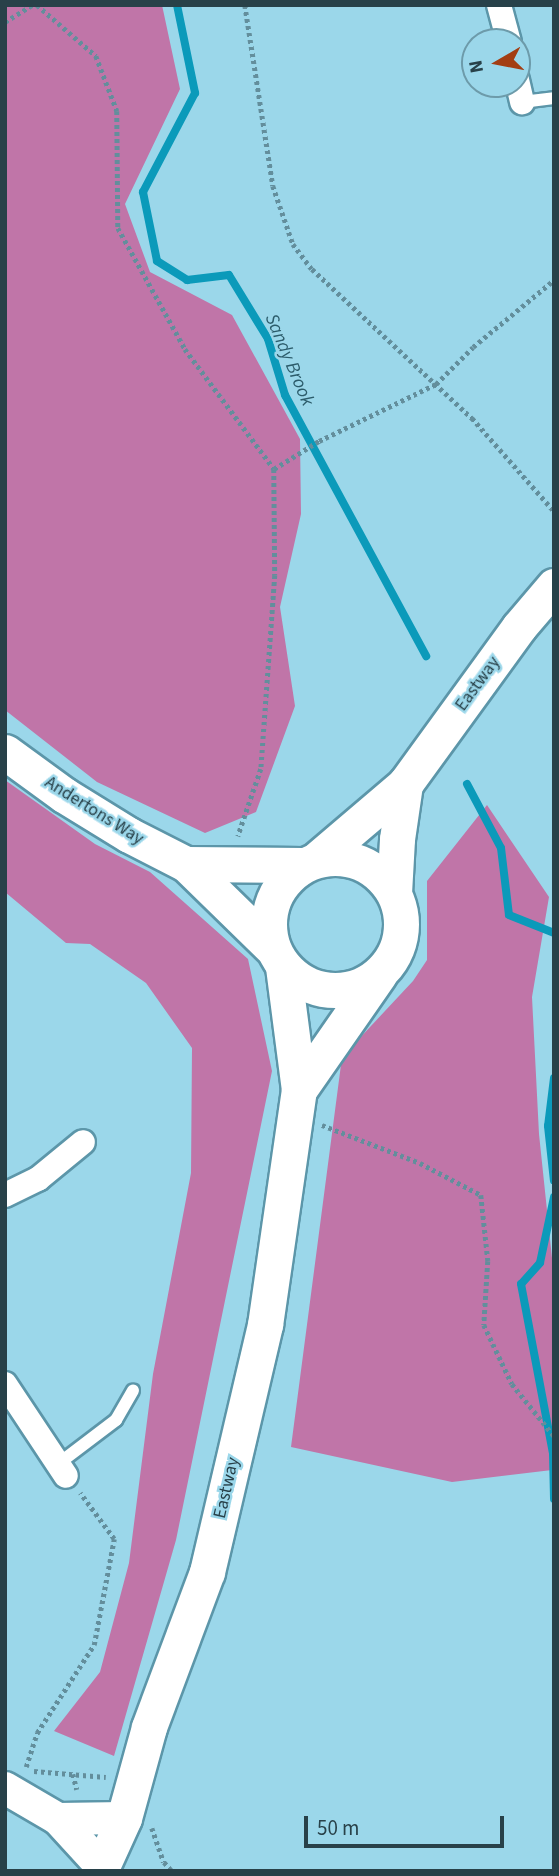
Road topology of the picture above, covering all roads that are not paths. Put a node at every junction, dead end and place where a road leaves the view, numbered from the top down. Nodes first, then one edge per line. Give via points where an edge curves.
1 (499, 5) edge
2 (505, 28) edge
3 (531, 93) edge
4 (554, 98) edge
5 (554, 586) edge
6 (5, 752) edge
7 (405, 783) junction
8 (310, 862) junction
9 (186, 864) junction
10 (394, 893) junction
11 (278, 958) junction
12 (380, 974) junction
13 (297, 1102) junction
14 (83, 1142) dead end
15 (5, 1195) edge
16 (5, 1384) edge
17 (134, 1391) dead end
18 (62, 1470) joint
19 (15, 1776) edge
20 (136, 1817) junction
21 (58, 1819) junction
22 (101, 1869) edge

1 - 2 street
3 - 4 lane
5 - 7 main road, Eastway
6 - 9 main road, Andertons Way via 118,829
7 - 8 main road, Eastway
7 - 10 main road, Eastway
8 - 9 main road, Andertons Way
8 - 10 main road via 340,857 362,862 381,875
8 - 11 main road via 288,876 269,911 268,930
9 - 11 main road, Andertons Way
10 - 12 main road via 401,914 401,936
11 - 12 main road via 300,981 330,990 362,985
11 - 13 main road, Eastway
12 - 13 main road, Eastway
13 - 20 main road, Eastway via 265,1325 207,1572 149,1727
14 - 15 street via 38,1179
16 - 18 street
17 - 18 lane via 116,1420
19 - 21 street
20 - 21 street
20 - 22 main road, Eastway
21 - 22 street

